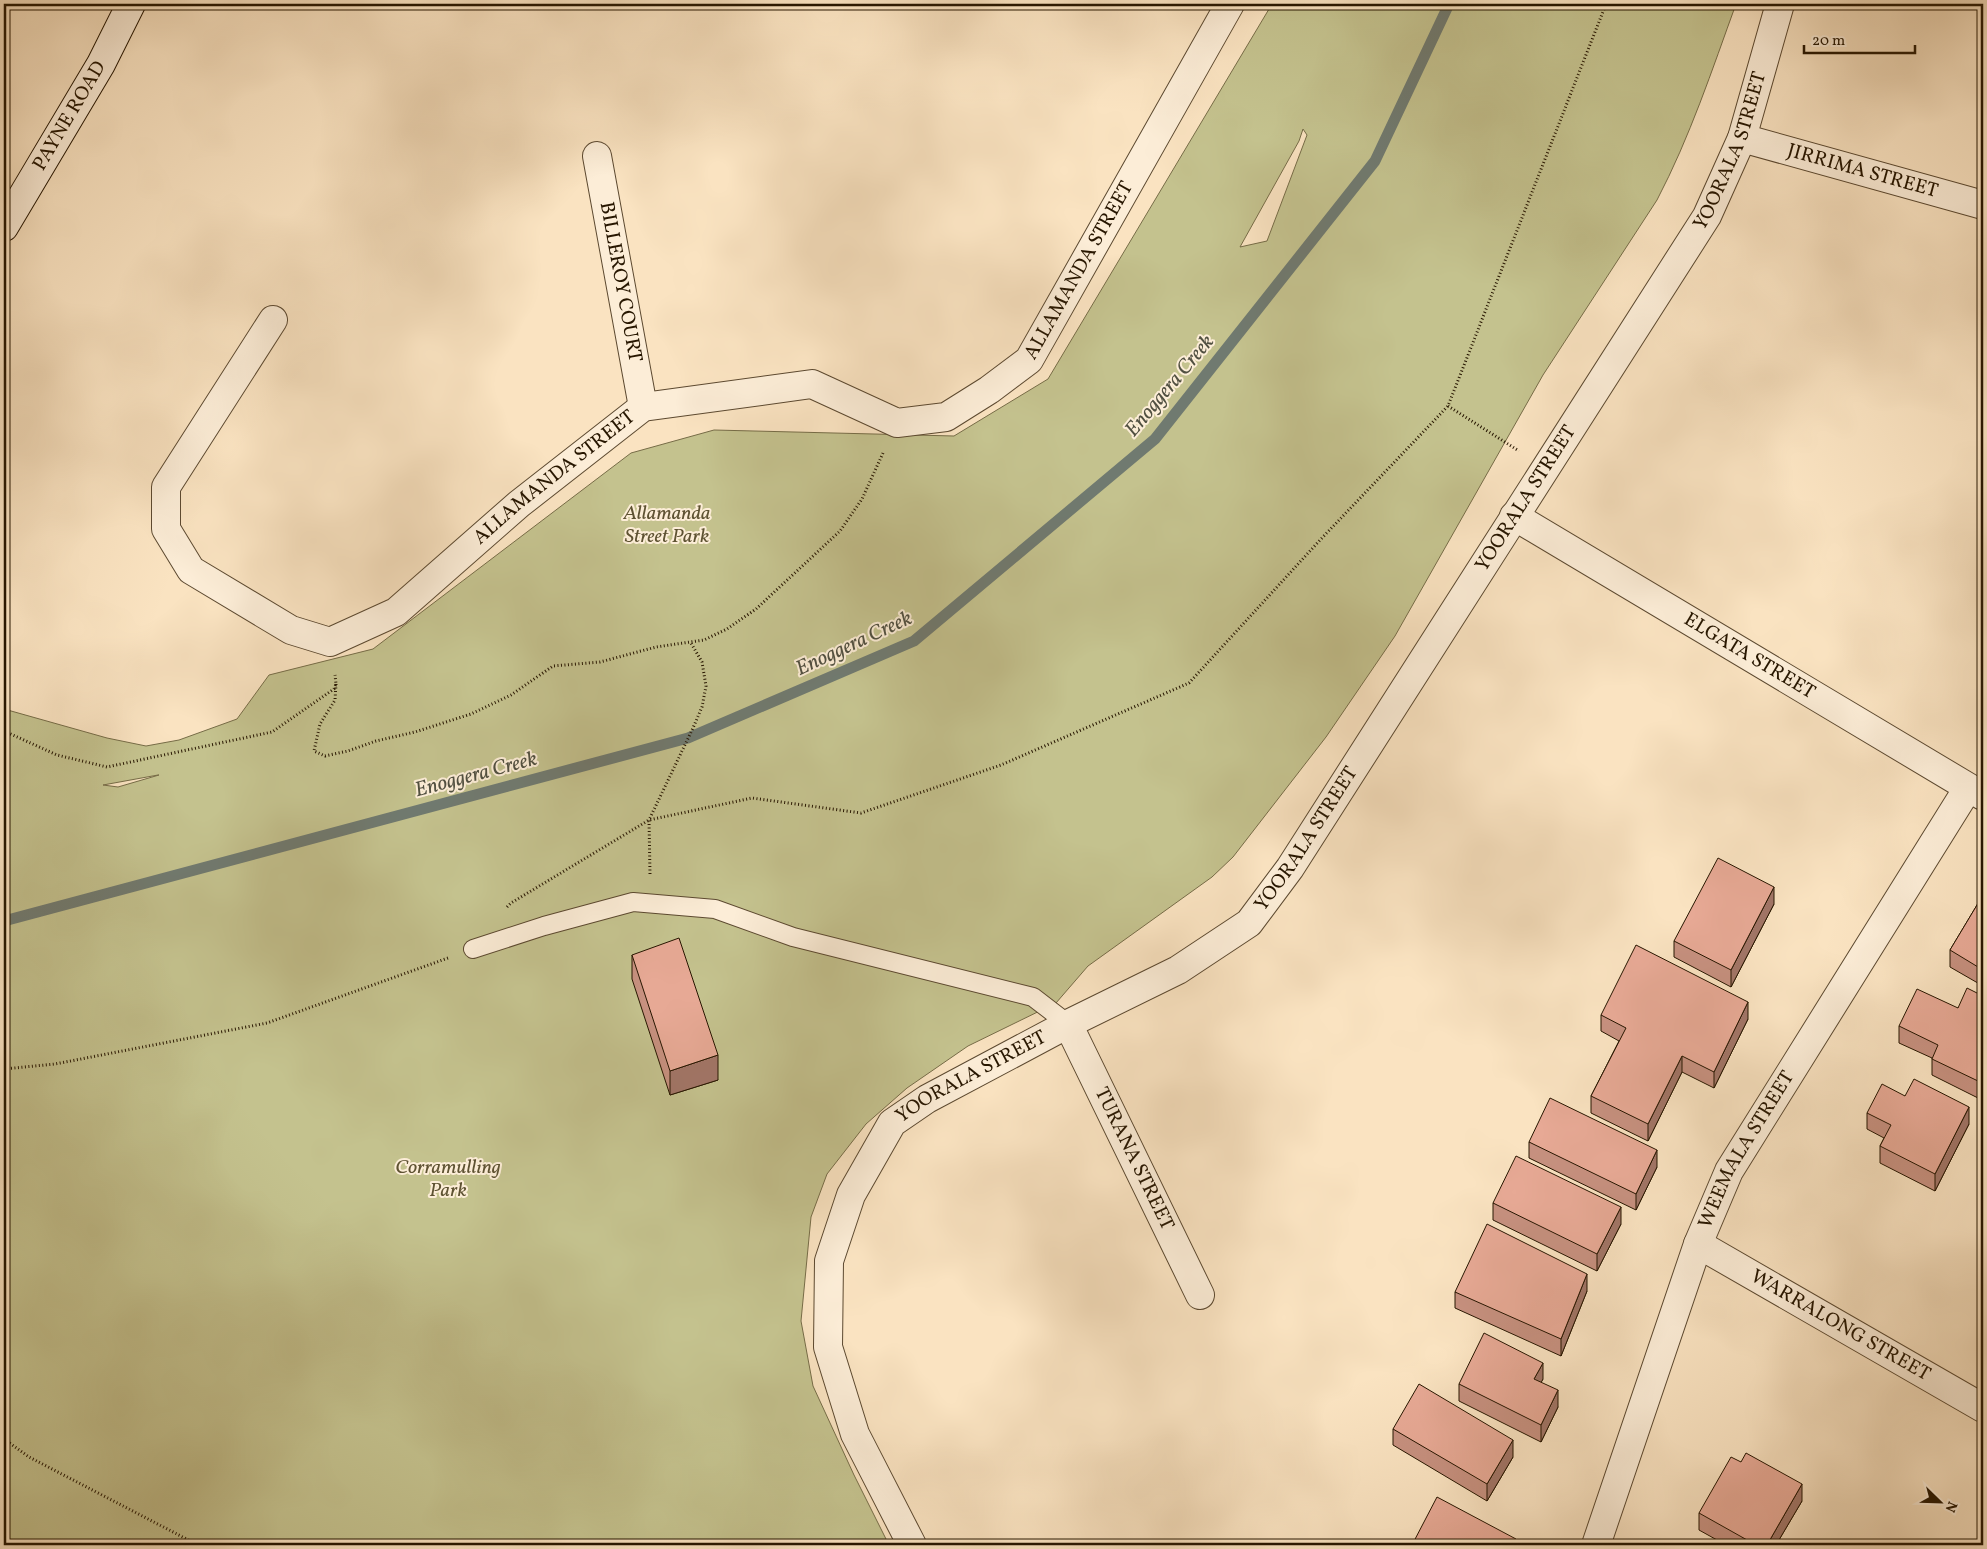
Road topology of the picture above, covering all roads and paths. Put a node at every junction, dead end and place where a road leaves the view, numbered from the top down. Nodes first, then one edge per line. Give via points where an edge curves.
1 (131, 4) edge
2 (1606, 4) edge
3 (1780, 4) edge
4 (1226, 5) edge
5 (1742, 138) junction
6 (597, 156) dead end
7 (1983, 205) edge
8 (4, 227) edge
9 (273, 320) dead end
10 (643, 406) junction
11 (1448, 406) junction
12 (897, 424) junction
13 (1545, 467) junction
14 (1514, 516) junction
15 (330, 642) junction
16 (691, 643) junction
17 (336, 684) junction
18 (4, 731) edge
19 (1976, 792) edge
20 (649, 820) junction
21 (651, 903) junction
22 (473, 949) junction
23 (1068, 1024) junction
24 (4, 1069) edge
25 (1698, 1244) junction
26 (1200, 1295) dead end
27 (1983, 1408) edge
28 (4, 1439) edge
29 (198, 1545) edge
30 (912, 1545) edge
31 (1596, 1545) edge

1 - 8 street, PAYNE ROAD via 101,64
2 - 11 path
3 - 5 street, YOORALA STREET
4 - 12 street, ALLAMANDA STREET via 1028,360 946,417
5 - 7 street, JIRRIMA STREET
5 - 13 street, YOORALA STREET via 1707,216
6 - 10 street, BILLEROY COURT
9 - 15 street via 166,487 166,529 191,570 291,630
10 - 12 street, ALLAMANDA STREET via 812,384
10 - 15 street, ALLAMANDA STREET via 519,504 396,612
11 - 13 path
11 - 20 path via 1189,683 1001,765 861,814 752,798
12 - 16 path via 862,499 840,531 756,609 727,630
13 - 14 street, YOORALA STREET
14 - 19 street, ELGATA STREET
14 - 23 street, YOORALA STREET via 1290,868 1249,923 1178,970
15 - 17 path
16 - 17 path via 656,647 600,662 554,666 511,695 471,714 326,756 314,751 320,724 335,700
16 - 20 path via 702,662 706,686 702,707
17 - 18 path via 334,689 272,732 107,767 57,755
19 - 25 street, WEEMALA STREET via 1728,1171
20 - 21 path
20 - 22 path via 511,903
21 - 22 lane via 633,902
21 - 23 lane via 715,909 793,937 1033,997
22 - 24 path via 267,1023 55,1064
23 - 26 street, TURANA STREET
23 - 30 street, YOORALA STREET via 926,1099 892,1123 851,1195 829,1261 828,1347 854,1434
25 - 27 street, WARRALONG STREET
25 - 31 street, WEEMALA STREET
28 - 29 path via 29,1457

